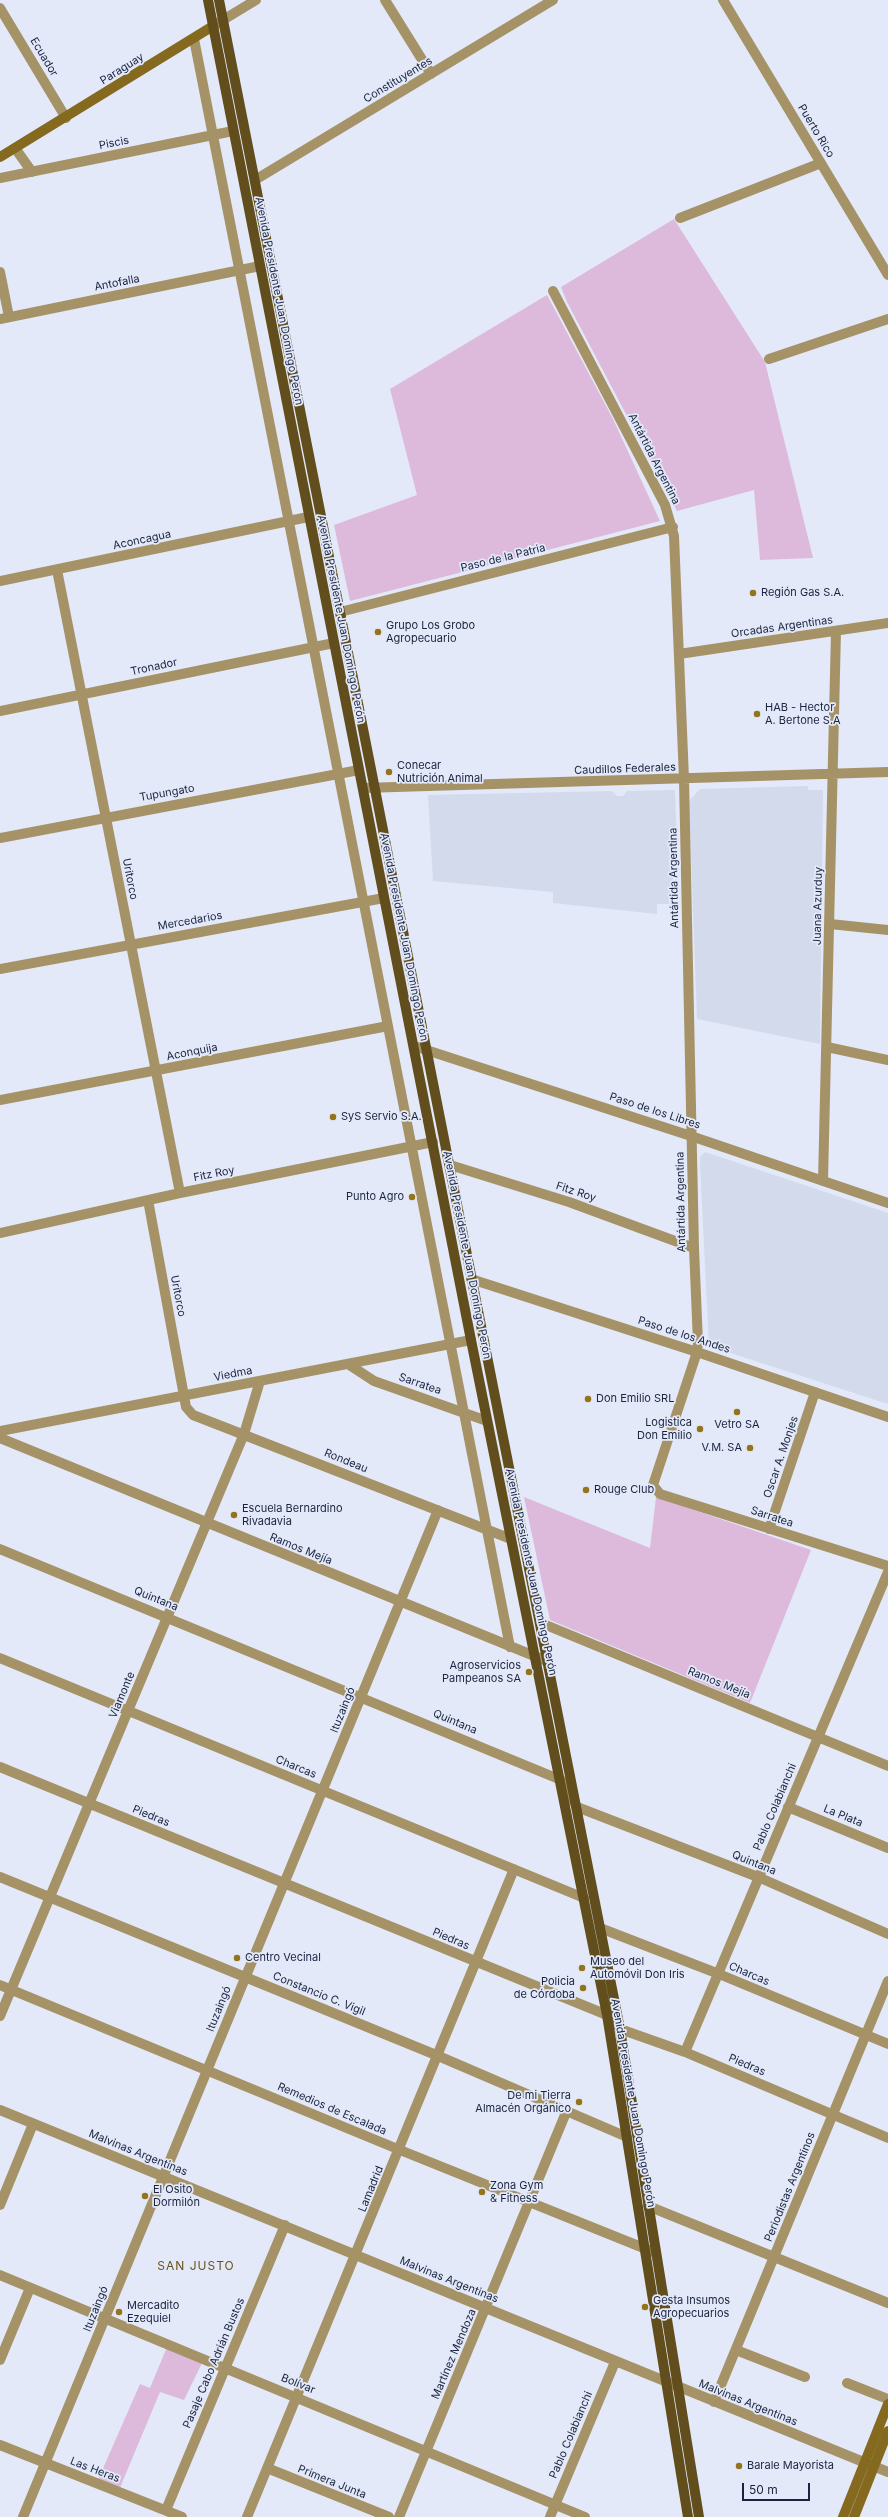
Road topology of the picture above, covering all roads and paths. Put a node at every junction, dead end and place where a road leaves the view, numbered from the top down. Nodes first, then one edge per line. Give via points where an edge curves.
1 (208, 0) edge
2 (220, 0) edge
3 (256, 0) edge
4 (385, 0) edge
5 (553, 0) edge
6 (723, 0) edge
7 (542, 3) edge
8 (0, 8) edge
9 (223, 20) junction
10 (213, 26) junction
11 (194, 39) junction
12 (431, 74) junction
13 (66, 118) junction
14 (233, 131) junction
15 (212, 136) junction
16 (15, 148) junction
17 (0, 157) edge
18 (821, 163) junction
19 (32, 172) junction
20 (0, 178) edge
21 (255, 180) junction
22 (680, 218) dead end
23 (260, 266) junction
24 (239, 271) junction
25 (0, 272) edge
26 (888, 275) edge
27 (553, 291) dead end
28 (4, 318) edge
29 (888, 319) edge
30 (769, 359) dead end
31 (308, 517) junction
32 (288, 520) junction
33 (673, 527) junction
34 (58, 570) junction
35 (0, 581) edge
36 (340, 612) junction
37 (888, 623) edge
38 (836, 631) junction
39 (334, 643) junction
40 (313, 647) junction
41 (679, 654) junction
42 (83, 694) junction
43 (0, 711) edge
44 (359, 770) junction
45 (888, 772) edge
46 (338, 774) junction
47 (834, 774) junction
48 (684, 779) junction
49 (363, 788) junction
50 (375, 788) junction
51 (106, 817) junction
52 (0, 838) edge
53 (384, 898) junction
54 (363, 901) junction
55 (830, 924) junction
56 (888, 930) edge
57 (130, 944) junction
58 (0, 969) edge
59 (388, 1026) junction
60 (414, 1046) junction
61 (827, 1047) junction
62 (426, 1049) junction
63 (888, 1060) edge
64 (156, 1072) junction
65 (0, 1100) edge
66 (692, 1136) junction
67 (433, 1142) junction
68 (412, 1147) junction
69 (450, 1165) junction
70 (823, 1181) junction
71 (180, 1193) junction
72 (148, 1200) junction
73 (888, 1203) edge
74 (0, 1233) edge
75 (694, 1248) junction
76 (471, 1279) junction
77 (471, 1340) junction
78 (450, 1344) junction
79 (697, 1352) junction
80 (348, 1364) junction
81 (260, 1381) junction
82 (815, 1392) junction
83 (184, 1396) junction
84 (464, 1412) junction
85 (888, 1417) edge
86 (487, 1421) junction
87 (0, 1431) edge
88 (244, 1434) junction
89 (0, 1438) edge
90 (653, 1485) joint
91 (438, 1510) junction
92 (206, 1524) junction
93 (487, 1529) junction
94 (769, 1529) junction
95 (511, 1539) junction
96 (0, 1549) edge
97 (888, 1566) edge
98 (888, 1572) edge
99 (400, 1603) junction
100 (168, 1617) junction
101 (541, 1623) junction
102 (510, 1647) junction
103 (0, 1658) edge
104 (536, 1658) junction
105 (549, 1662) junction
106 (361, 1696) junction
107 (129, 1711) junction
108 (818, 1736) junction
109 (888, 1766) edge
110 (0, 1767) edge
111 (561, 1780) junction
112 (322, 1790) junction
113 (90, 1805) junction
114 (577, 1807) junction
115 (788, 1807) junction
116 (888, 1848) edge
117 (514, 1869) junction
118 (0, 1876) edge
119 (758, 1877) junction
120 (284, 1882) junction
121 (51, 1896) junction
122 (584, 1898) junction
123 (600, 1928) junction
124 (888, 1934) edge
125 (475, 1962) junction
126 (720, 1974) junction
127 (246, 1977) junction
128 (888, 1981) edge
129 (0, 1984) edge
130 (11, 1989) junction
131 (607, 2015) junction
132 (0, 2016) edge
133 (620, 2029) junction
134 (865, 2034) junction
135 (888, 2044) edge
136 (685, 2052) junction
137 (436, 2056) junction
138 (207, 2070) junction
139 (0, 2110) edge
140 (567, 2110) junction
141 (833, 2114) junction
142 (33, 2124) junction
143 (627, 2136) junction
144 (888, 2138) edge
145 (400, 2150) junction
146 (163, 2176) junction
147 (528, 2201) junction
148 (0, 2205) edge
149 (648, 2206) junction
150 (285, 2225) junction
151 (645, 2248) junction
152 (656, 2253) junction
153 (356, 2256) junction
154 (775, 2257) junction
155 (0, 2275) edge
156 (30, 2288) junction
157 (888, 2303) edge
158 (486, 2308) junction
159 (105, 2319) junction
160 (736, 2350) junction
161 (0, 2360) edge
162 (615, 2362) junction
163 (225, 2368) junction
164 (805, 2377) dead end
165 (666, 2383) junction
166 (847, 2383) dead end
167 (679, 2388) junction
168 (296, 2396) junction
169 (888, 2399) edge
170 (714, 2402) junction
171 (888, 2404) edge
172 (888, 2431) edge
173 (0, 2445) edge
174 (427, 2450) junction
175 (46, 2464) junction
176 (869, 2465) junction
177 (267, 2468) junction
178 (888, 2472) edge
179 (555, 2504) junction
180 (166, 2510) junction
181 (23, 2517) edge
182 (182, 2517) edge
183 (246, 2517) edge
184 (389, 2517) edge
185 (399, 2517) edge
186 (550, 2517) edge
187 (585, 2517) edge
188 (688, 2517) edge
189 (699, 2517) edge
190 (843, 2517) edge
191 (854, 2517) edge

1 - 10 main road, Avenida Presidente Juan Domingo Perón
2 - 9 main road, Avenida Presidente Juan Domingo Perón
3 - 9 street, Paraguay
4 - 12 street
5 - 7 street, Constituyentes
6 - 18 street, Puerto Rico
7 - 12 street, Constituyentes
8 - 13 street, Ecuador
9 - 10 street, Paraguay
9 - 21 main road, Avenida Presidente Juan Domingo Perón
10 - 11 main road, Paraguay
10 - 14 main road, Avenida Presidente Juan Domingo Perón
11 - 13 main road, Paraguay
11 - 15 street
12 - 21 street, Constituyentes
13 - 16 main road, Paraguay
14 - 15 street, Piscis
14 - 23 main road, Avenida Presidente Juan Domingo Perón
15 - 19 street, Piscis
15 - 24 street
16 - 17 main road, Paraguay
16 - 19 street
18 - 22 street
18 - 26 street, Puerto Rico
19 - 20 street, Piscis
21 - 36 main road, Avenida Presidente Juan Domingo Perón
23 - 24 street, Antofalla
23 - 31 main road, Avenida Presidente Juan Domingo Perón
24 - 28 street, Antofalla
24 - 32 street
25 - 28 street
27 - 33 street, Antártida Argentina via 665,505
29 - 30 street
31 - 32 street, Aconcagua
31 - 39 main road, Avenida Presidente Juan Domingo Perón
32 - 34 street, Aconcagua
32 - 40 street
33 - 36 street, Paso de la Patria
33 - 41 street, Antártida Argentina
34 - 35 street, Aconcagua
34 - 42 street, Uritorco
36 - 50 main road, Avenida Presidente Juan Domingo Perón
37 - 38 street, Orcadas Argentinas
38 - 41 street, Orcadas Argentinas
38 - 47 street, Juana Azurduy
39 - 40 street, Tronador
39 - 44 main road, Avenida Presidente Juan Domingo Perón
40 - 42 street, Tronador
40 - 46 street
41 - 48 street, Antártida Argentina
42 - 43 street, Tronador
42 - 51 street, Uritorco
44 - 46 street, Tupungato
44 - 49 main road, Avenida Presidente Juan Domingo Perón
45 - 47 street, Caudillos Federales
46 - 51 street, Tupungato
46 - 54 street
47 - 48 street, Caudillos Federales
47 - 55 street, Juana Azurduy
48 - 50 street, Caudillos Federales
48 - 66 street, Antártida Argentina
49 - 50 street, Caudillos Federales
49 - 53 main road, Avenida Presidente Juan Domingo Perón
50 - 62 main road, Avenida Presidente Juan Domingo Perón
51 - 52 street, Tupungato
51 - 57 street, Uritorco
53 - 54 street, Mercedarios
53 - 60 main road, Avenida Presidente Juan Domingo Perón
54 - 57 street, Mercedarios
54 - 59 street
55 - 56 street
55 - 61 street, Juana Azurduy
57 - 58 street, Mercedarios
57 - 64 street, Uritorco
59 - 64 street, Aconquija
59 - 68 street
60 - 62 street, Paso de los Libres
60 - 67 main road, Avenida Presidente Juan Domingo Perón
61 - 63 street
61 - 70 street, Juana Azurduy
62 - 66 street, Paso de los Libres
62 - 69 main road, Avenida Presidente Juan Domingo Perón
64 - 65 street, Aconquija
64 - 71 street, Uritorco
66 - 70 street, Paso de los Libres
66 - 75 street, Antártida Argentina
67 - 68 street, Fitz Roy
67 - 77 main road, Avenida Presidente Juan Domingo Perón
68 - 71 street, Fitz Roy
68 - 78 street
69 - 75 street, Fitz Roy via 576,1204
69 - 76 main road, Avenida Presidente Juan Domingo Perón
70 - 73 street, Paso de los Libres
71 - 72 street, Fitz Roy
72 - 74 street, Fitz Roy
72 - 83 street, Uritorco
75 - 79 street, Antártida Argentina
76 - 79 street, Paso de los Andes
76 - 101 main road, Avenida Presidente Juan Domingo Perón
77 - 78 street, Viedma
77 - 86 main road, Avenida Presidente Juan Domingo Perón
78 - 80 street, Viedma
78 - 84 street
79 - 82 street, Paso de los Andes
79 - 90 street, Antártida Argentina
80 - 81 street, Viedma
80 - 84 street, Sarratea via 374,1381
81 - 83 street, Viedma
81 - 88 street, Viamonte
82 - 85 street, Paso de los Andes
82 - 94 street, Oscar A. Monjes
83 - 87 street, Viedma
83 - 88 street, Rondeau via 186,1407 193,1415
84 - 86 street, Sarratea
84 - 93 street
86 - 95 main road, Avenida Presidente Juan Domingo Perón
88 - 91 street, Rondeau
88 - 92 street, Viamonte
89 - 92 street, Ramos Mejía
90 - 94 street, Sarratea via 660,1494
91 - 93 street, Rondeau
91 - 99 street, Ituzaingó
92 - 99 street, Ramos Mejía
92 - 100 street, Viamonte
93 - 95 street, Rondeau
93 - 102 street
94 - 97 street, Sarratea
95 - 104 main road, Avenida Presidente Juan Domingo Perón
96 - 100 street, Quintana
98 - 108 street, Pablo Colabianchi
99 - 102 street, Ramos Mejía
99 - 106 street, Ituzaingó
100 - 106 street, Quintana
100 - 107 street, Viamonte
101 - 105 main road, Avenida Presidente Juan Domingo Perón
101 - 108 street, Ramos Mejía
102 - 104 street, Ramos Mejía
103 - 107 street, Charcas
104 - 105 street, Ramos Mejía
104 - 111 main road, Avenida Presidente Juan Domingo Perón
105 - 114 main road, Avenida Presidente Juan Domingo Perón
106 - 111 street, Quintana
106 - 112 street, Ituzaingó
107 - 112 street, Charcas
107 - 113 street, Viamonte
108 - 109 street, Ramos Mejía
108 - 115 street, Pablo Colabianchi
110 - 113 street, Piedras
111 - 114 street
111 - 122 main road, Avenida Presidente Juan Domingo Perón
112 - 117 street, Charcas
112 - 120 street, Ituzaingó
113 - 120 street, Piedras
113 - 121 street, Viamonte
114 - 119 street, Quintana
114 - 123 main road, Avenida Presidente Juan Domingo Perón
115 - 116 street, La Plata
115 - 119 street, Pablo Colabianchi
117 - 122 street, Charcas
117 - 125 street, Lamadrid
118 - 121 street, Constancio C. Vigil
119 - 124 street, Quintana
119 - 126 street, Pablo Colabianchi
120 - 125 street, Piedras
120 - 127 street, Ituzaingó
121 - 127 street, Constancio C. Vigil
121 - 130 street, Viamonte
122 - 131 main road, Avenida Presidente Juan Domingo Perón
123 - 126 street, Charcas
123 - 133 main road, Avenida Presidente Juan Domingo Perón
125 - 131 street, Piedras
125 - 137 street, Lamadrid
126 - 134 street, Charcas
126 - 136 street, Pablo Colabianchi
127 - 137 street, Constancio C. Vigil
127 - 138 street, Ituzaingó
128 - 134 street, Periodistas Argentinos
129 - 130 street, Remedios de Escalada
130 - 132 street, Viamonte
130 - 138 street, Remedios de Escalada
131 - 133 street, Piedras
131 - 143 main road, Avenida Presidente Juan Domingo Perón
133 - 136 street, Piedras
133 - 149 main road, Avenida Presidente Juan Domingo Perón
134 - 135 street, Charcas
134 - 141 street, Periodistas Argentinos
136 - 141 street, Piedras
137 - 140 street, Constancio C. Vigil
137 - 145 street, Lamadrid
138 - 145 street, Remedios de Escalada
138 - 146 street, Ituzaingó
139 - 142 street, Malvinas Argentinas
140 - 143 street, Constancio C. Vigil
140 - 147 street, Martínez Mendoza
141 - 144 street, Piedras
141 - 154 street, Periodistas Argentinos
142 - 146 street, Malvinas Argentinas
142 - 148 street
143 - 151 main road, Avenida Presidente Juan Domingo Perón
145 - 147 street, Remedios de Escalada
145 - 153 street, Lamadrid
146 - 150 street, Malvinas Argentinas
146 - 159 street, Ituzaingó
147 - 151 street, Remedios de Escalada
147 - 158 street, Martínez Mendoza
149 - 152 main road, Avenida Presidente Juan Domingo Perón
149 - 154 street
150 - 153 street, Malvinas Argentinas
150 - 163 street, Pasaje Cabo Adrián Bustos
151 - 152 street, Remedios de Escalada
151 - 165 main road, Avenida Presidente Juan Domingo Perón
152 - 167 main road, Avenida Presidente Juan Domingo Perón
153 - 158 street, Malvinas Argentinas
153 - 168 street, Lamadrid
154 - 157 street
154 - 160 street, Periodistas Argentinos
155 - 156 street, Bolívar
156 - 159 street, Bolívar
156 - 161 street
158 - 162 street, Malvinas Argentinas
158 - 174 street, Martínez Mendoza
159 - 163 street, Bolívar
159 - 175 street, Ituzaingó
160 - 164 street
160 - 170 street, Periodistas Argentinos
162 - 165 street, Malvinas Argentinas
162 - 179 street, Pablo Colabianchi
163 - 168 street, Bolívar
163 - 180 street, Pasaje Cabo Adrián Bustos
165 - 167 street, Malvinas Argentinas
165 - 188 main road, Avenida Presidente Juan Domingo Perón
166 - 169 street
167 - 170 street, Malvinas Argentinas
167 - 189 main road, Avenida Presidente Juan Domingo Perón
168 - 174 street, Bolívar
168 - 177 street, Lamadrid
170 - 176 street, Malvinas Argentinas
171 - 176 main road
172 - 176 main road
173 - 175 street, Las Heras
174 - 179 street, Bolívar
174 - 185 street, Martínez Mendoza
175 - 180 street, Las Heras
175 - 181 street, Ituzaingó
176 - 178 street, Malvinas Argentinas
176 - 190 main road
176 - 191 main road
177 - 183 street, Lamadrid
177 - 184 street, Primera Junta
179 - 186 street, Pablo Colabianchi
179 - 187 street, Bolívar
180 - 182 street, Las Heras

